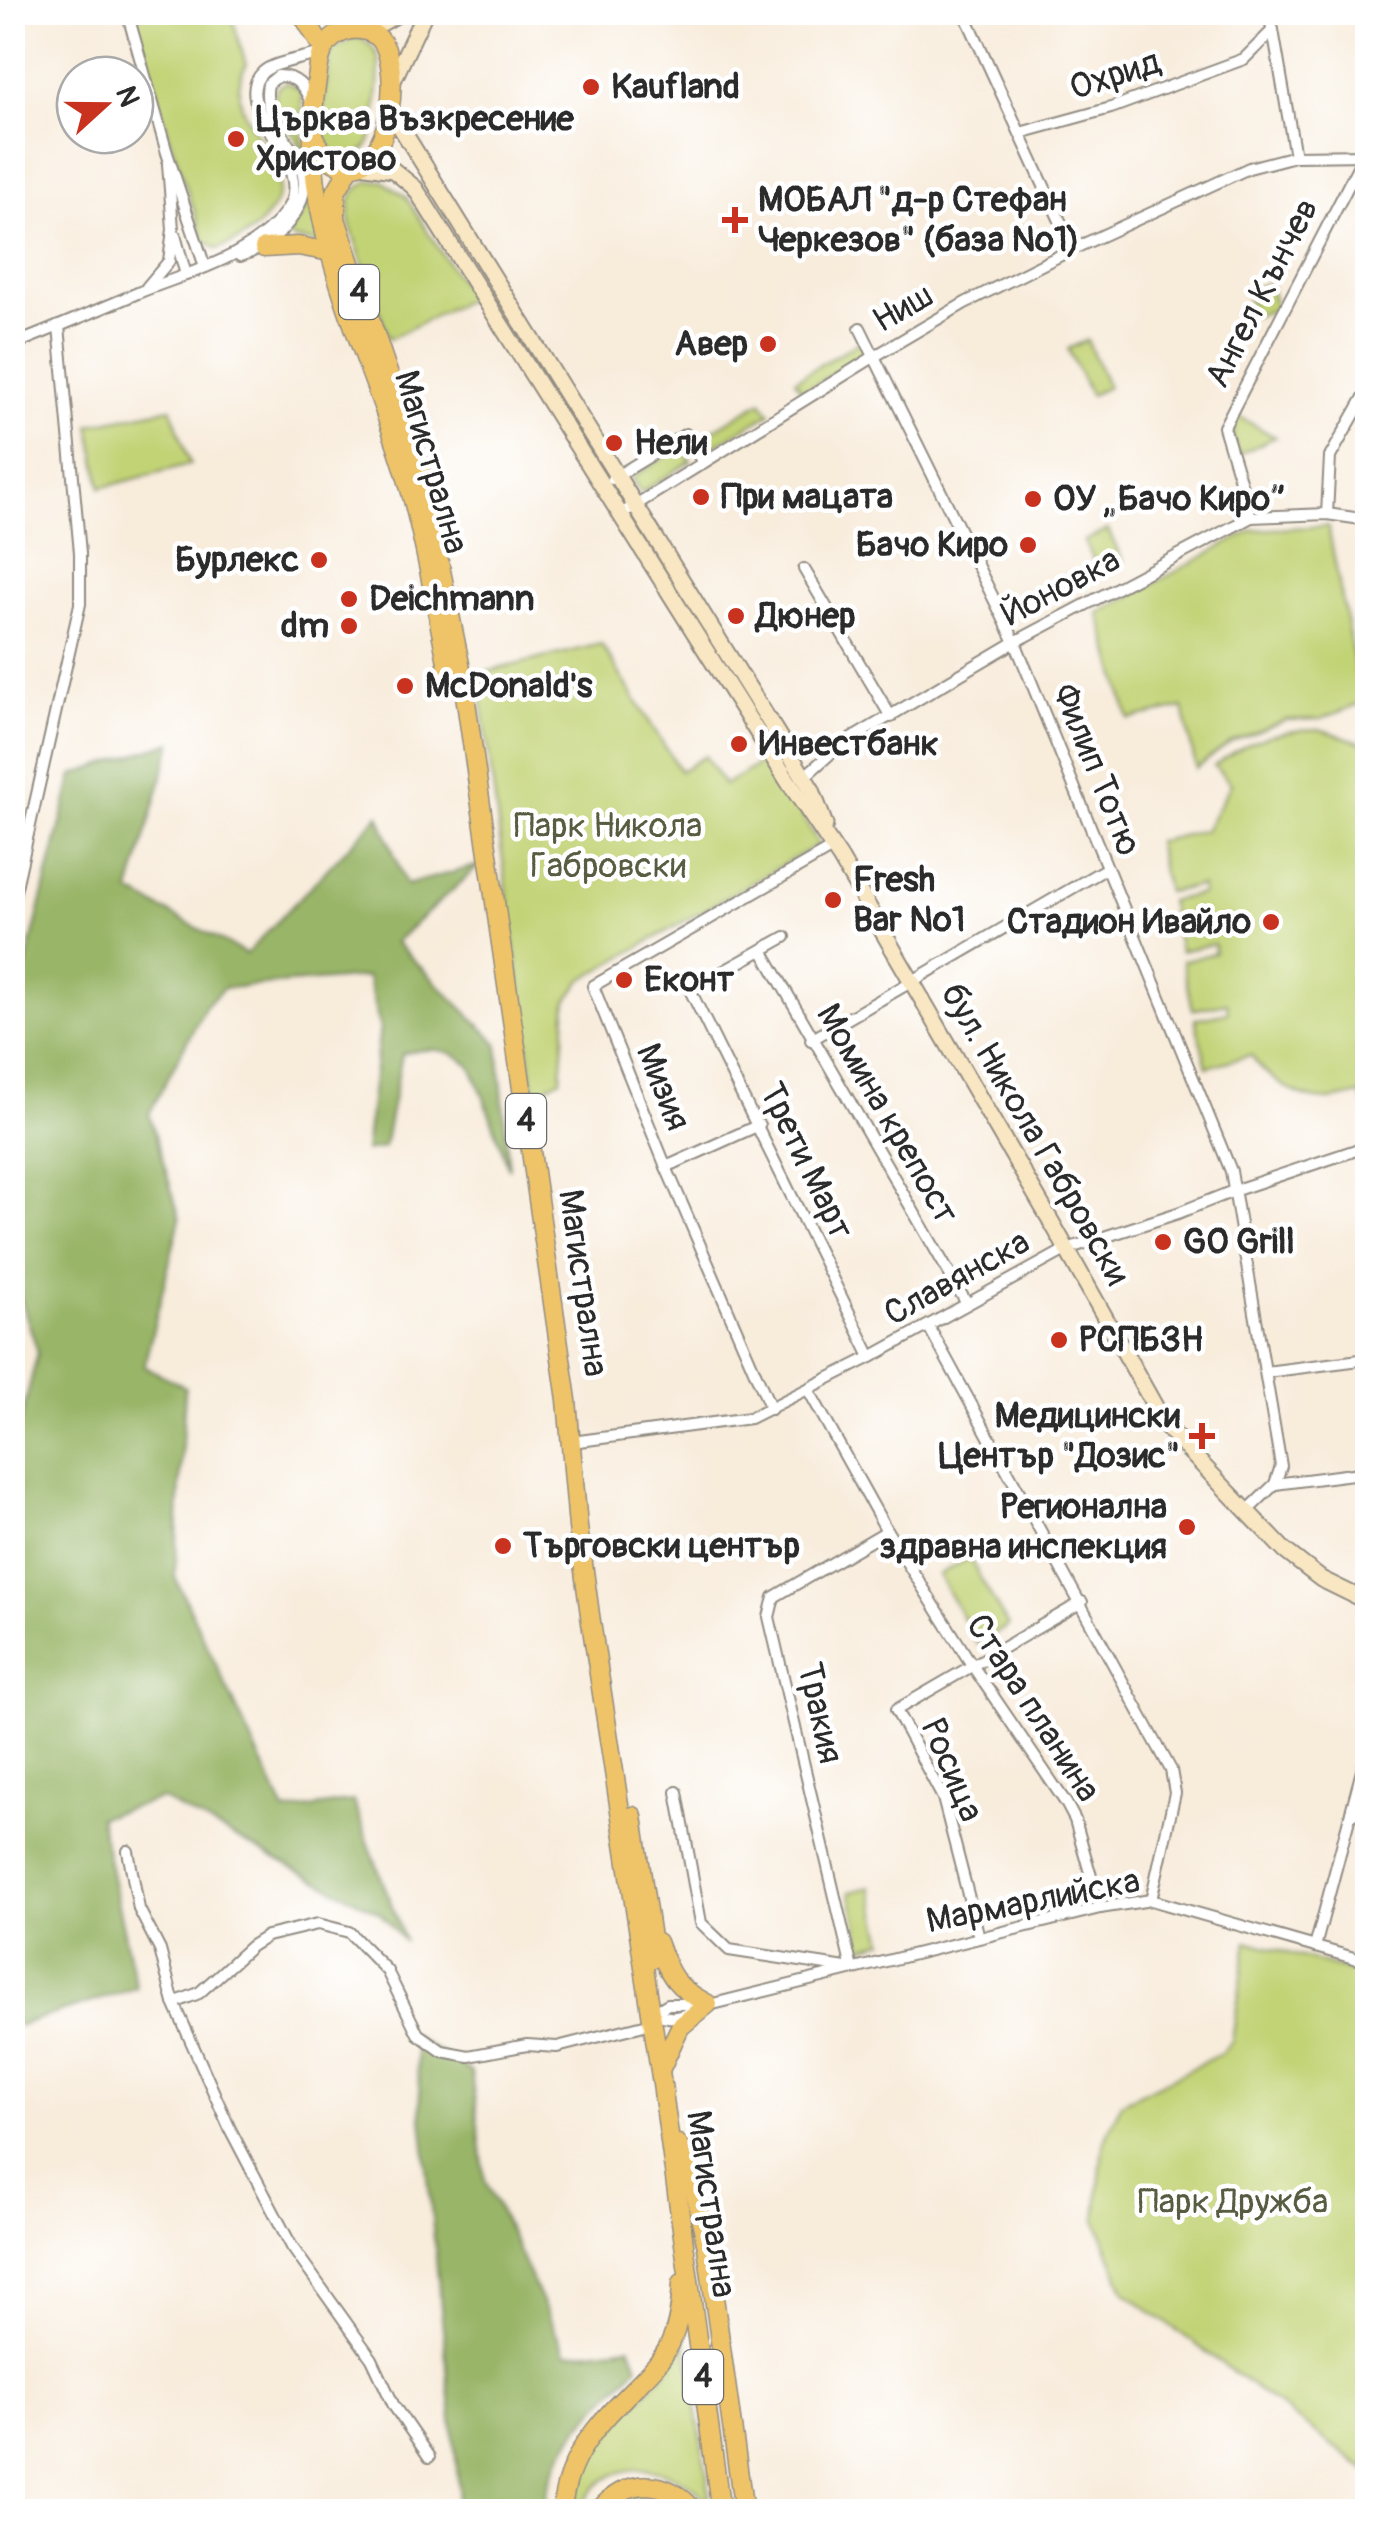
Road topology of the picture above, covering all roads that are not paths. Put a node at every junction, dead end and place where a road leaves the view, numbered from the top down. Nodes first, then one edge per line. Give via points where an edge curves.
1 (127, 12) edge
2 (301, 12) edge
3 (339, 12) edge
4 (400, 12) edge
5 (425, 12) edge
6 (964, 12) edge
7 (1267, 12) edge
8 (1294, 12) edge
9 (1368, 13) edge
10 (363, 30) junction
11 (1273, 30) junction
12 (322, 51) junction
13 (391, 86) junction
14 (388, 107) junction
15 (313, 108) junction
16 (313, 132) junction
17 (1020, 134) junction
18 (167, 153) junction
19 (1366, 155) edge
20 (1295, 156) junction
21 (355, 166) junction
22 (173, 229) junction
23 (264, 248) junction
24 (1073, 248) junction
25 (331, 252) junction
26 (205, 267) junction
27 (186, 274) junction
28 (142, 292) junction
29 (60, 326) junction
30 (860, 328) dead end
31 (12, 344) edge
32 (874, 356) junction
33 (1368, 390) edge
34 (703, 463) junction
35 (610, 480) junction
36 (628, 510) junction
37 (1328, 514) junction
38 (1251, 517) junction
39 (1368, 520) edge
40 (804, 570) dead end
41 (1016, 642) junction
42 (891, 717) junction
43 (804, 777) junction
44 (481, 814) junction
45 (834, 848) junction
46 (1107, 868) junction
47 (12, 905) edge
48 (785, 937) dead end
49 (762, 950) junction
50 (912, 982) junction
51 (811, 1040) junction
52 (759, 1126) junction
53 (1368, 1146) edge
54 (666, 1167) junction
55 (1236, 1190) junction
56 (1067, 1248) junction
57 (967, 1304) junction
58 (929, 1326) junction
59 (872, 1358) junction
60 (1368, 1359) edge
61 (1266, 1372) junction
62 (809, 1391) junction
63 (771, 1408) junction
64 (572, 1442) junction
65 (574, 1466) junction
66 (1368, 1472) edge
67 (1275, 1484) junction
68 (1246, 1512) junction
69 (887, 1531) junction
70 (1082, 1602) junction
71 (1368, 1602) edge
72 (972, 1665) junction
73 (1368, 1748) edge
74 (677, 1792) dead end
75 (1350, 1812) junction
76 (1368, 1816) edge
77 (128, 1851) dead end
78 (1151, 1900) junction
79 (1100, 1908) junction
80 (650, 1923) junction
81 (979, 1938) junction
82 (1315, 1947) junction
83 (1368, 1962) edge
84 (852, 1969) junction
85 (174, 2004) junction
86 (708, 2004) junction
87 (654, 2012) junction
88 (662, 2076) junction
89 (666, 2114) junction
90 (684, 2243) junction
91 (429, 2456) dead end
92 (562, 2512) edge
93 (598, 2512) edge
94 (696, 2512) edge
95 (721, 2512) edge
96 (744, 2512) edge

1 - 18 street
2 - 12 main road
3 - 10 main road, Магистрална / 4
4 - 10 street
5 - 13 street
6 - 17 street
7 - 11 street
8 - 9 street
10 - 12 main road via 339,34
10 - 13 main road, Магистрална / 4 via 386,46
11 - 17 street, Охрид via 1244,59
11 - 20 street
12 - 15 main road, Магистрална / 4
12 - 26 street via 272,66 254,90 294,178 289,207 254,242
13 - 14 main road, Магистрална / 4
14 - 21 main road, Магистрална / 4 via 383,140
14 - 35 street, бул. Никола Габровски
15 - 16 main road, Магистрална / 4
15 - 23 street via 293,78 278,76 268,84 268,104 298,159 304,192 293,218
16 - 21 main road via 328,158
16 - 25 main road, Магистрална / 4 via 318,209
17 - 24 street
18 - 22 street
18 - 26 street
19 - 20 street, Ниш
19 - 38 street, Ангел Кънчев via 1224,427
20 - 24 street, Ниш via 1249,168
21 - 35 street, бул. Никола Габровски via 393,170 415,188
21 - 44 main road, Магистрална / 4 via 336,192 336,219 420,466 462,674
22 - 27 street
22 - 28 street via 166,267
23 - 25 main road
23 - 26 street
24 - 32 street, Ниш
25 - 44 main road, Магистрална / 4 via 404,466
26 - 27 street
27 - 28 street
28 - 29 street
29 - 31 street
29 - 47 street via 80,604
30 - 32 street, Филип Тотю
32 - 34 street, Ниш
32 - 41 street, Филип Тотю
33 - 37 street via 1330,457
34 - 35 street via 686,434
34 - 36 street, Ниш
35 - 36 street, бул. Никола Габровски
36 - 43 street, бул. Никола Габровски
36 - 45 street, бул. Никола Габровски
37 - 38 street, Йоновка
37 - 39 street, Йоновка
38 - 41 street, Йоновка
40 - 42 street
41 - 42 street, Йоновка
41 - 46 street, Филип Тотю
42 - 43 street, Йоновка via 839,746
43 - 45 street, бул. Никола Габровски
44 - 64 main road, Магистрална / 4
45 - 50 street, бул. Никола Габровски
45 - 54 street, Мизия via 593,986
46 - 50 street
46 - 55 street, Филип Тотю
48 - 49 street
49 - 51 street, Момина крепост
49 - 52 street, Трети Март via 690,990
50 - 51 street
50 - 56 street, бул. Никола Габровски
51 - 57 street, Момина крепост
52 - 54 street
52 - 59 street, Трети Март
53 - 55 street, Славянска
54 - 63 street, Мизия
55 - 56 street, Славянска
55 - 61 street, Филип Тотю
56 - 57 street, Славянска
56 - 68 street, бул. Никола Габровски via 1167,1428
57 - 58 street, Славянска
58 - 59 street, Славянска
58 - 70 street
59 - 62 street, Славянска
60 - 61 street
61 - 67 street, Филип Тотю via 1280,1466
62 - 63 street, Славянска
62 - 69 street, Стара планина
63 - 64 street, Славянска via 733,1422
64 - 65 main road, Магистрална / 4
65 - 80 main road, Магистрална / 4 via 587,1512
65 - 87 main road, Магистрална / 4 via 580,1546
66 - 67 street
67 - 68 street
68 - 71 street, бул. Никола Габровски via 1321,1579
69 - 72 street, Стара планина
69 - 84 street, Тракия via 774,1597 769,1617
70 - 72 street
70 - 78 street via 1172,1770 1175,1793
72 - 79 street, Стара планина via 1075,1820
72 - 81 street, Росица via 896,1710 943,1798
73 - 75 street
74 - 84 street via 701,1924 728,1950
75 - 76 street
75 - 82 street
77 - 85 street via 140,1909 160,1950
78 - 79 street, Мармарлийска
78 - 82 street, Мармарлийска
79 - 81 street, Мармарлийска
80 - 86 main road via 676,1984
80 - 87 main road, Магистрална / 4
81 - 84 street, Мармарлийска
82 - 83 street, Мармарлийска
84 - 86 street, Мармарлийска
85 - 87 street, Мармарлийска via 199,1993 267,1936 318,1924 349,1932 386,1971 418,2034 442,2051 469,2056 556,2047
85 - 91 street via 292,2247 372,2359
86 - 87 street, Мармарлийска via 678,2003
86 - 88 main road via 680,2027
87 - 88 main road, Магистрална / 4
88 - 89 main road, Магистрална / 4
89 - 90 main road, Магистрална / 4
89 - 96 main road via 702,2222
90 - 92 main road via 678,2324 669,2348 582,2446
90 - 95 main road, Магистрална / 4
93 - 94 main road via 612,2496 646,2484 669,2488

